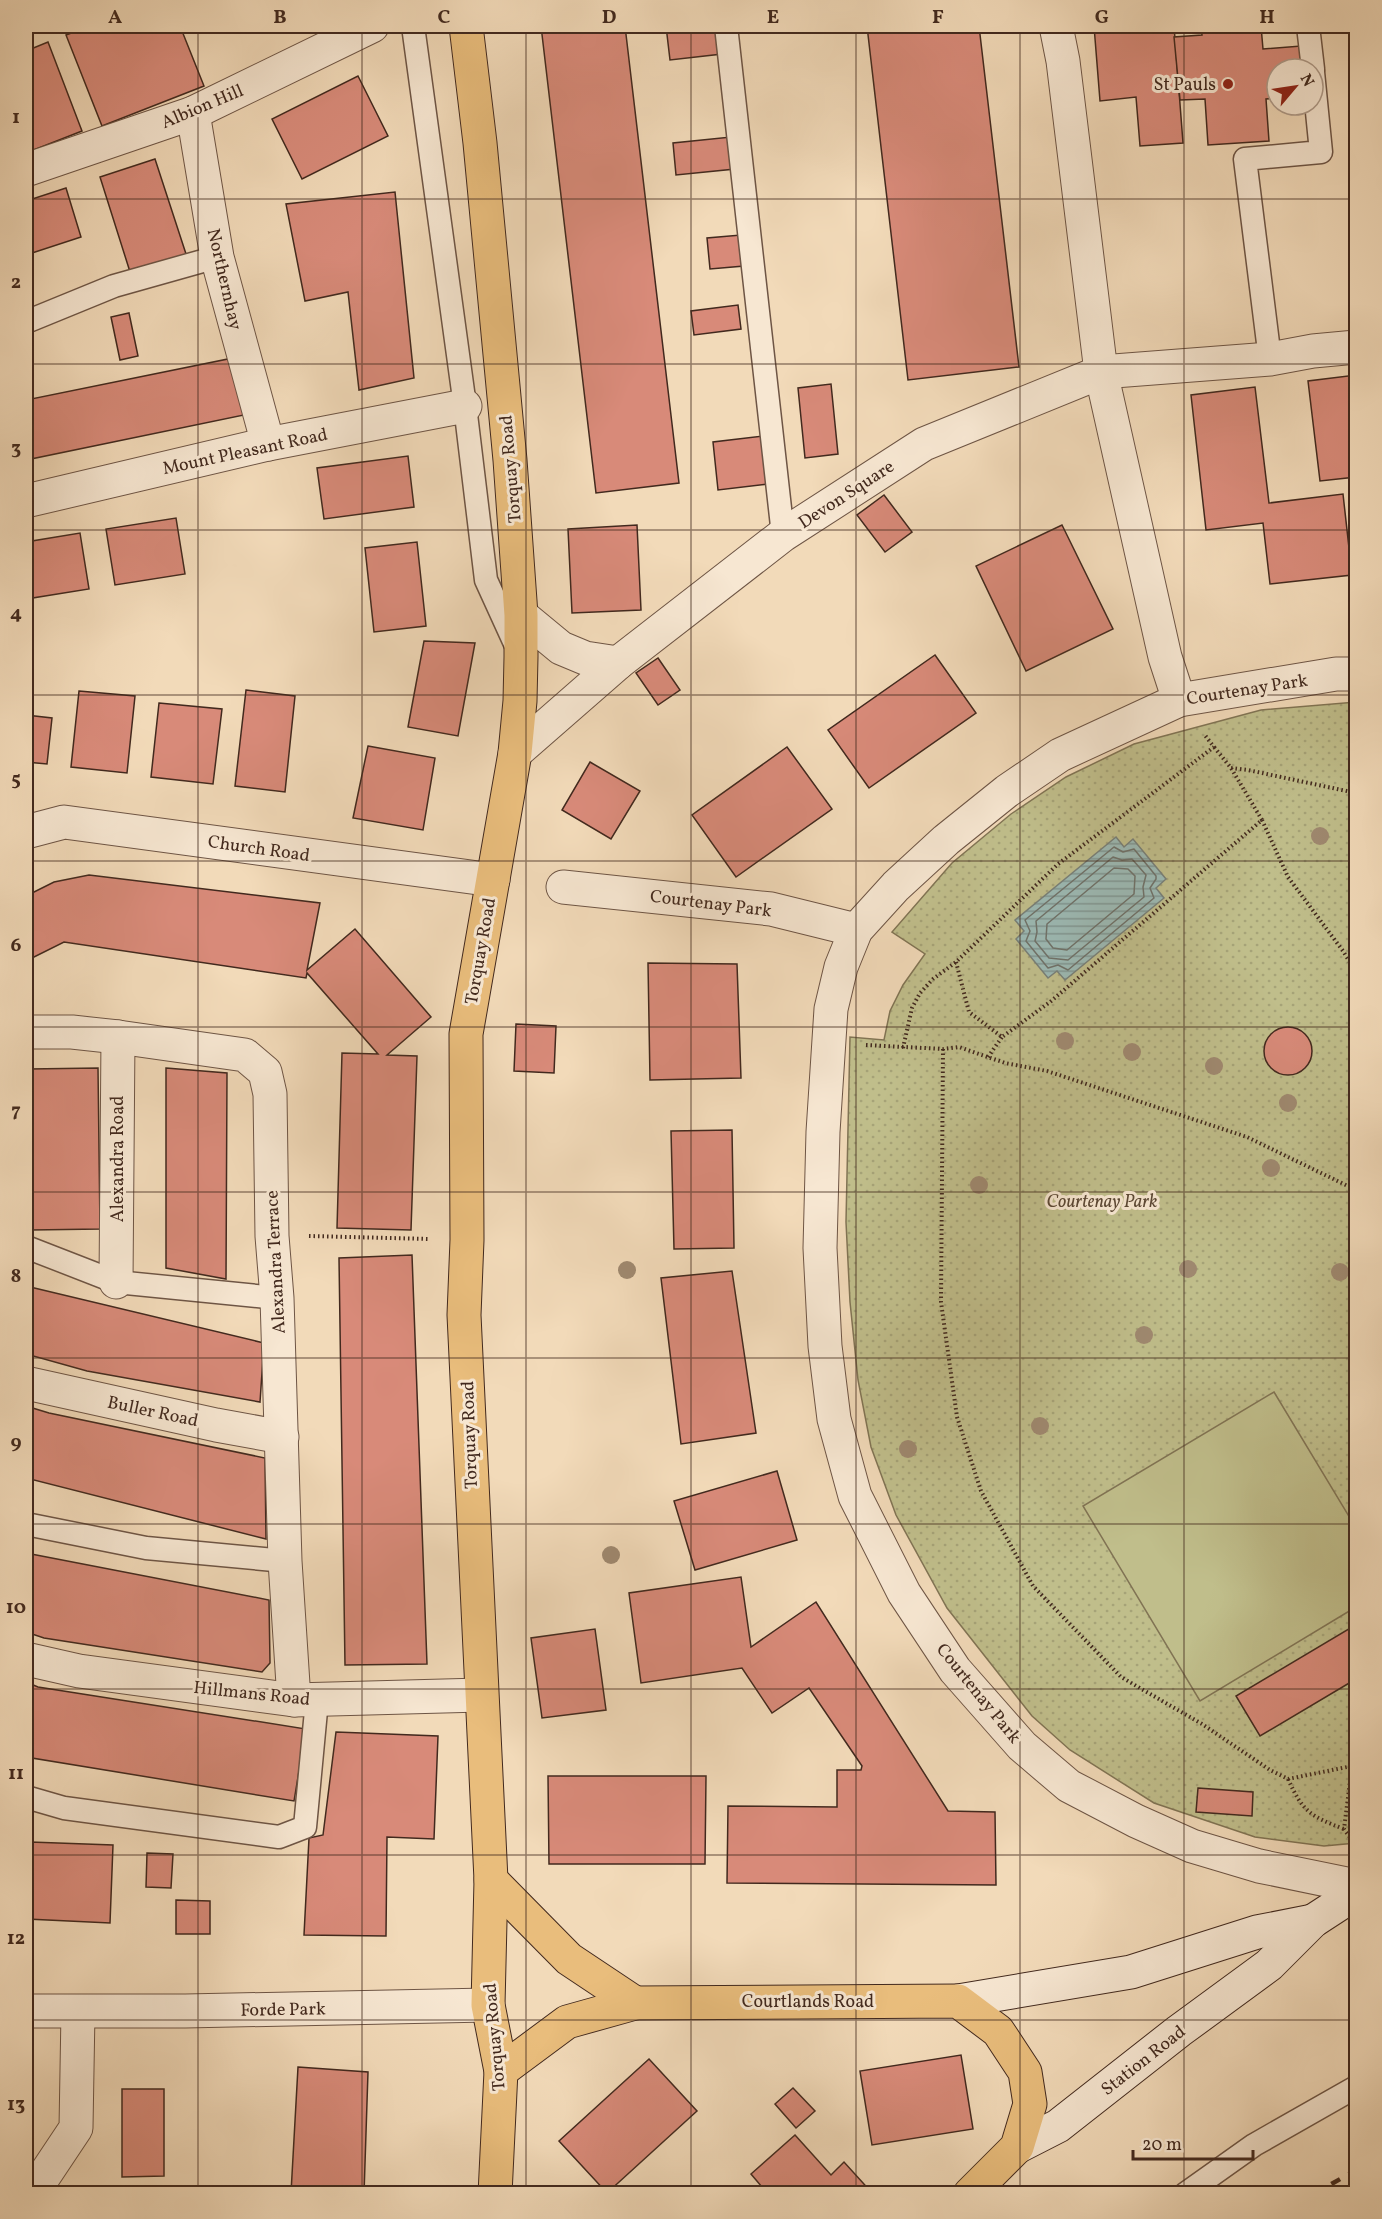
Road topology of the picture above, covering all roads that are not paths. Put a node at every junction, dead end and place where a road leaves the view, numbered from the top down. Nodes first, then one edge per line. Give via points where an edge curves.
1 (372, 26) edge
2 (413, 26) edge
3 (466, 26) edge
4 (726, 26) edge
5 (1056, 26) edge
6 (1308, 26) edge
7 (1312, 57) edge
8 (193, 113) junction
9 (1318, 117) edge
10 (26, 170) edge
11 (218, 257) junction
12 (26, 322) edge
13 (1356, 347) edge
14 (1270, 359) junction
15 (1101, 372) junction
16 (465, 406) junction
17 (268, 444) junction
18 (26, 501) edge
19 (783, 535) junction
20 (521, 615) junction
21 (521, 657) junction
22 (618, 663) junction
23 (1356, 674) edge
24 (1179, 700) junction
25 (515, 753) junction
26 (26, 832) edge
27 (493, 880) junction
28 (563, 887) dead end
29 (856, 930) junction
30 (26, 1032) edge
31 (118, 1037) junction
32 (26, 1247) edge
33 (116, 1282) junction
34 (277, 1298) junction
35 (26, 1383) edge
36 (282, 1437) junction
37 (26, 1524) edge
38 (285, 1562) junction
39 (26, 1659) edge
40 (481, 1695) junction
41 (306, 1700) junction
42 (26, 1797) edge
43 (491, 1880) junction
44 (1356, 1886) edge
45 (1356, 1893) edge
46 (1313, 1921) junction
47 (958, 2001) junction
48 (635, 2003) junction
49 (488, 2005) junction
50 (26, 2011) edge
51 (78, 2012) junction
52 (501, 2071) junction
53 (1356, 2086) edge
54 (1017, 2147) junction
55 (32, 2193) edge
56 (495, 2193) edge
57 (970, 2193) edge
58 (1185, 2193) edge

1 - 8 street, Albion Hill
2 - 16 lane
3 - 20 main road, Torquay Road via 510,460
4 - 19 lane
5 - 15 street
6 - 7 lane
8 - 10 street, Albion Hill
8 - 11 street, Northernhay
9 - 14 lane via 1321,152 1245,159
11 - 12 lane via 114,286
11 - 17 street, Northernhay
13 - 14 street, Devon Square
14 - 15 street, Devon Square
15 - 19 street, Devon Square via 924,444
15 - 24 street via 1165,657
16 - 17 street, Mount Pleasant Road
16 - 21 lane via 486,580
17 - 18 street, Mount Pleasant Road
19 - 22 street, Devon Square
20 - 21 main road, Torquay Road
20 - 22 street via 561,648 585,658
21 - 25 main road, Torquay Road
22 - 25 street, Devon Square
23 - 24 street, Courtenay Park
24 - 29 street, Courtenay Park via 1060,755 1007,791 896,886
25 - 27 main road, Torquay Road
26 - 27 street, Church Road via 64,822
27 - 40 main road, Torquay Road via 466,1034 464,1315
28 - 29 street, Courtenay Park via 771,909
29 - 44 street, Courtenay Park via 831,1010 820,1248 825,1346 834,1419 855,1496 904,1593 955,1670 1022,1746 1069,1786 1192,1846 1283,1872
30 - 31 street, Alexandra Terrace
31 - 33 street, Alexandra Road
31 - 34 street, Alexandra Terrace via 245,1055 265,1072 270,1094
32 - 33 lane
33 - 34 lane
34 - 36 street, Alexandra Terrace
35 - 36 street, Buller Road
36 - 38 street, Alexandra Terrace
37 - 38 lane via 146,1548
38 - 41 street, Alexandra Terrace
39 - 41 street, Hillmans Road via 79,1671
40 - 41 street, Hillmans Road
40 - 43 main road, Torquay Road
41 - 42 lane via 305,1827 279,1837 64,1808
43 - 48 main road via 569,1959
43 - 49 main road, Torquay Road
45 - 46 street, Station Road
46 - 47 street, Station Road via 1257,1932 1131,1972
46 - 54 street, Station Road via 1269,1965 1058,2126
47 - 48 main road, Courtlands Road
47 - 54 main road via 998,2031 1025,2072 1030,2104
48 - 52 main road, Courtlands Road via 567,2022
49 - 51 street, Forde Park
49 - 52 main road, Torquay Road
50 - 51 street, Forde Park
51 - 55 street via 76,2128
52 - 56 main road, Torquay Road
53 - 58 lane via 1254,2145
54 - 57 main road, Station Road

